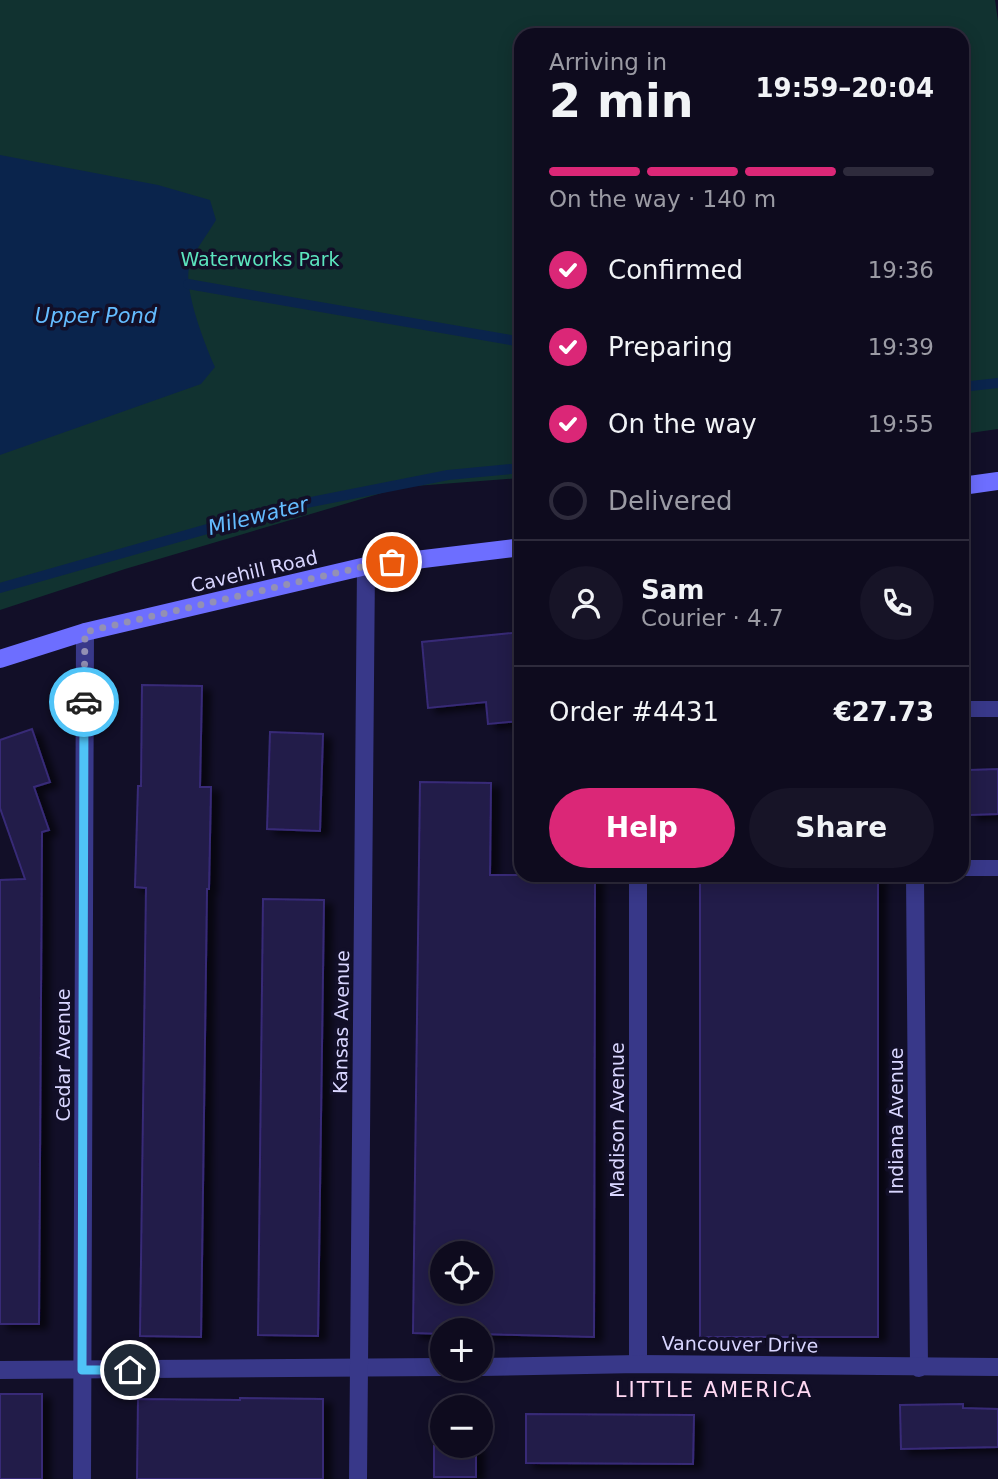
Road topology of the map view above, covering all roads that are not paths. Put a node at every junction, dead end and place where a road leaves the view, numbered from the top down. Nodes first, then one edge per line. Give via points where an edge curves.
1 (998, 481) edge
2 (969, 485) edge
3 (514, 548) edge
4 (366, 566) junction
5 (85, 632) junction
6 (0, 659) edge
7 (969, 709) edge
8 (998, 709) edge
9 (969, 868) edge
10 (998, 868) edge
11 (638, 882) edge
12 (915, 882) edge
13 (638, 1364) junction
14 (430, 1367) edge
15 (493, 1367) edge
16 (919, 1367) junction
17 (998, 1367) edge
18 (358, 1369) junction
19 (0, 1370) edge
20 (82, 1370) junction
21 (82, 1479) edge
22 (358, 1479) edge

1 - 2 main road
3 - 4 main road, Cavehill Road
4 - 5 main road, Cavehill Road
4 - 18 street, Kansas Avenue
5 - 6 main road, Cavehill Road
5 - 20 street, Cedar Avenue
7 - 8 lane
9 - 10 lane
11 - 13 street, Madison Avenue
12 - 16 street, Indiana Avenue
13 - 15 street, Vancouver Drive
13 - 16 street, Vancouver Drive
14 - 18 street
16 - 17 street, Vancouver Drive
18 - 20 street
18 - 22 street, Kansas Avenue
19 - 20 street
20 - 21 street, Cedar Avenue

